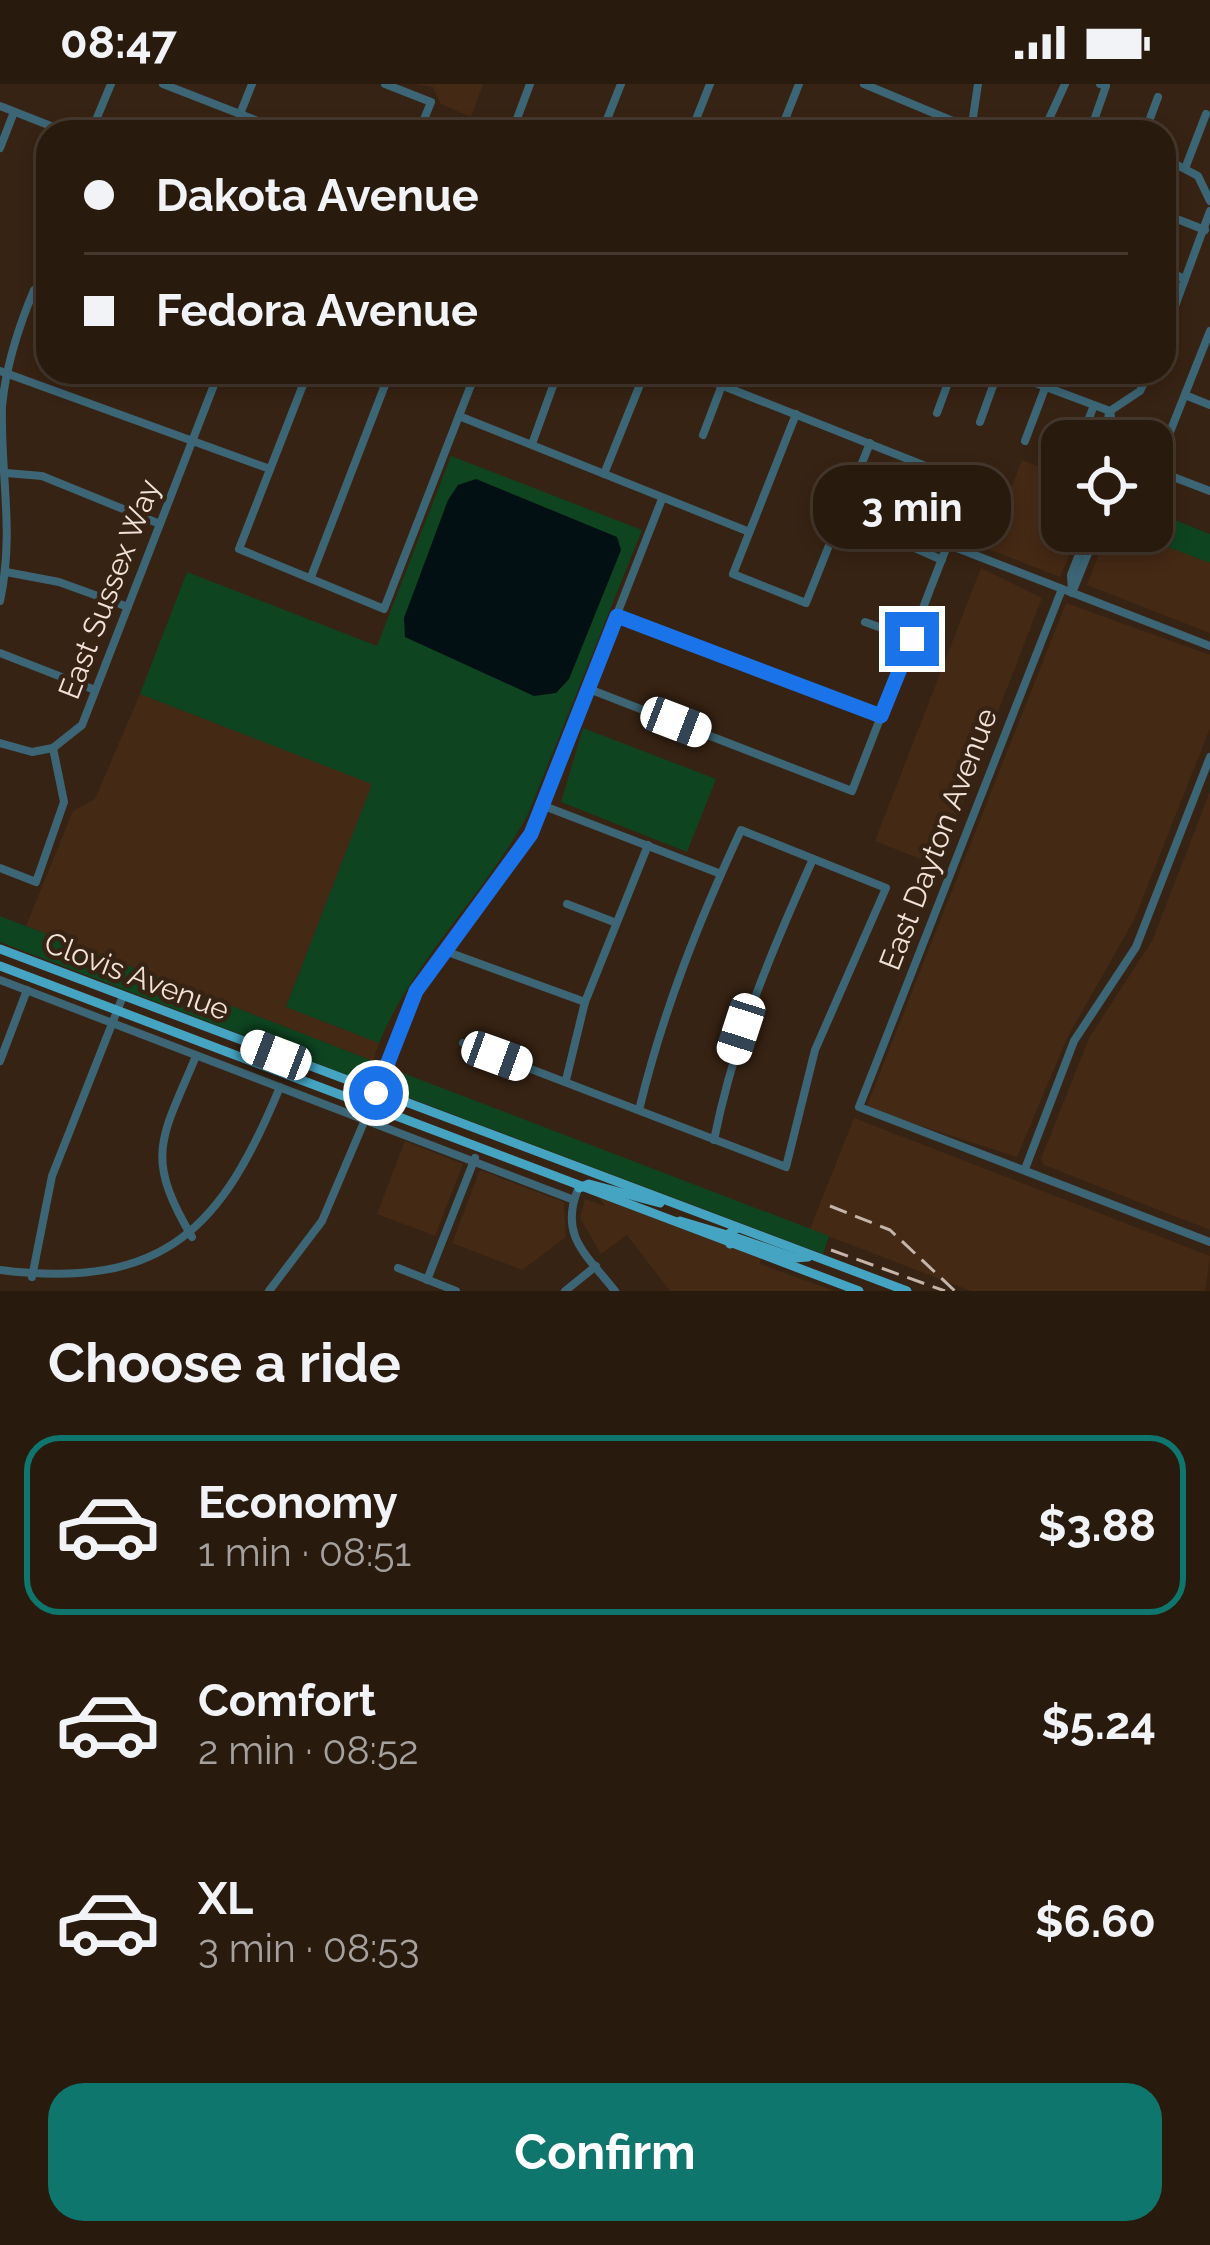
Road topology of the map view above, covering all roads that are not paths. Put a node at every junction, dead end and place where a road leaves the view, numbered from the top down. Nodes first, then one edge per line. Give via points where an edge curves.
1 (111, 84) edge
2 (163, 84) edge
3 (252, 84) edge
4 (386, 84) edge
5 (530, 84) edge
6 (621, 84) edge
7 (710, 84) edge
8 (799, 84) edge
9 (864, 84) edge
10 (978, 84) edge
11 (1064, 84) edge
12 (1100, 84) edge
13 (1158, 98) dead end
14 (0, 106) edge
15 (14, 112) junction
16 (240, 114) junction
17 (1206, 114) dead end
18 (36, 120) edge
19 (97, 120) edge
20 (255, 120) edge
21 (423, 120) edge
22 (516, 120) edge
23 (607, 120) edge
24 (696, 120) edge
25 (785, 120) edge
26 (948, 120) edge
27 (973, 120) edge
28 (1050, 120) edge
29 (1097, 120) edge
30 (1150, 120) edge
31 (0, 148) edge
32 (1176, 162) edge
33 (1186, 166) junction
34 (1210, 201) edge
35 (1210, 212) edge
36 (1176, 219) edge
37 (1205, 230) junction
38 (1176, 276) edge
39 (1185, 279) junction
40 (36, 291) edge
41 (1176, 302) edge
42 (1210, 331) edge
43 (4, 372) edge
44 (36, 383) edge
45 (38, 384) edge
46 (214, 384) edge
47 (303, 384) edge
48 (385, 384) edge
49 (471, 384) edge
50 (554, 384) edge
51 (640, 384) edge
52 (948, 384) edge
53 (997, 384) edge
54 (1034, 384) edge
55 (1143, 384) edge
56 (722, 385) joint
57 (1045, 388) junction
58 (1185, 395) junction
59 (1210, 405) edge
60 (1093, 408) junction
61 (1110, 410) junction
62 (937, 412) dead end
63 (796, 414) junction
64 (459, 416) junction
65 (1088, 420) edge
66 (1110, 420) edge
67 (980, 422) dead end
68 (1173, 424) edge
69 (703, 435) dead end
70 (193, 439) junction
71 (1024, 441) dead end
72 (870, 443) junction
73 (532, 444) junction
74 (270, 469) junction
75 (6, 473) junction
76 (604, 474) junction
77 (1173, 477) edge
78 (1210, 491) edge
79 (662, 499) junction
80 (160, 524) junction
81 (747, 531) junction
82 (897, 540) dead end
83 (949, 545) junction
84 (1080, 552) edge
85 (1086, 552) edge
86 (942, 560) junction
87 (6, 572) junction
88 (311, 577) junction
89 (1067, 591) junction
90 (0, 601) edge
91 (128, 607) junction
92 (617, 616) junction
93 (866, 622) dead end
94 (912, 639) junction
95 (1210, 646) edge
96 (0, 653) edge
97 (589, 688) junction
98 (95, 690) junction
99 (881, 716) junction
100 (1, 746) edge
101 (53, 748) junction
102 (1210, 757) edge
103 (544, 806) junction
104 (648, 844) junction
105 (813, 859) junction
106 (0, 868) edge
107 (721, 874) junction
108 (567, 904) dead end
109 (614, 922) junction
110 (0, 949) edge
111 (445, 951) junction
112 (0, 967) edge
113 (0, 980) edge
114 (27, 990) junction
115 (123, 996) junction
116 (585, 1003) junction
117 (116, 1011) junction
118 (111, 1024) junction
119 (464, 1043) dead end
120 (196, 1055) junction
121 (0, 1061) edge
122 (566, 1081) junction
123 (280, 1087) junction
124 (376, 1093) junction
125 (370, 1108) junction
126 (639, 1111) junction
127 (364, 1122) junction
128 (714, 1140) junction
129 (476, 1156) junction
130 (1025, 1169) junction
131 (576, 1194) junction
132 (665, 1203) junction
133 (676, 1224) junction
134 (736, 1228) junction
135 (192, 1237) junction
136 (1210, 1242) edge
137 (730, 1244) junction
138 (814, 1257) junction
139 (596, 1266) junction
140 (398, 1268) dead end
141 (0, 1270) edge
142 (32, 1277) junction
143 (428, 1280) junction
144 (269, 1291) edge
145 (456, 1291) edge
146 (565, 1291) edge
147 (615, 1291) edge
148 (859, 1291) edge
149 (907, 1291) edge

1 - 19 street
2 - 16 street
3 - 16 street
4 - 21 street via 430,102
5 - 22 street
6 - 23 street
7 - 24 street
8 - 25 street
9 - 26 street
10 - 27 street
11 - 28 street
12 - 29 street via 1106,86
13 - 30 street
14 - 15 street
15 - 18 street
15 - 31 street
16 - 20 street
17 - 33 street
32 - 33 street
33 - 34 street
35 - 37 street
36 - 37 street
37 - 39 street
38 - 39 street
39 - 41 street
40 - 43 street
42 - 58 street
43 - 44 street
43 - 75 street
45 - 70 street
46 - 70 street, East Sussex Way
47 - 74 street
48 - 88 street
49 - 64 street
50 - 73 street
51 - 76 street
52 - 62 street
53 - 67 street
54 - 57 street
55 - 61 street
56 - 63 street
56 - 69 street
57 - 60 street
57 - 71 street
58 - 59 street
58 - 68 street
60 - 61 street
60 - 65 street
61 - 66 street
63 - 72 street
63 - 81 street
64 - 73 street
64 - 88 street via 384,609
70 - 74 street
70 - 80 street, East Sussex Way
72 - 81 street via 806,603 733,574
72 - 83 street via 971,484
73 - 76 street
74 - 88 street via 239,549
75 - 80 street via 42,476
75 - 87 street
76 - 79 street
77 - 78 street
79 - 81 street
79 - 92 street
80 - 91 street, East Sussex Way
82 - 86 street
83 - 86 street
83 - 89 street
84 - 89 street
85 - 89 street
86 - 94 street
87 - 90 street
87 - 91 street
89 - 95 street
89 - 130 street, East Dayton Avenue via 860,1107
91 - 98 street, East Sussex Way
92 - 97 street
92 - 99 street
93 - 94 street
94 - 99 street
96 - 98 street
97 - 99 street via 852,790
97 - 103 street
98 - 101 street, East Sussex Way via 79,730
100 - 101 street
101 - 106 street via 64,802 36,882
102 - 130 street via 1141,935 1074,1041
103 - 104 street
103 - 111 street
104 - 107 street
104 - 109 street
105 - 107 street via 741,830
105 - 128 street via 754,991
105 - 128 street via 886,888 815,1050 786,1167
107 - 126 street via 661,1019
108 - 109 street
109 - 116 street
110 - 115 main road, Clovis Avenue
111 - 116 street
111 - 124 street via 416,991
112 - 117 main road, Clovis Avenue
113 - 114 street
114 - 118 street
114 - 121 street
115 - 117 street
115 - 124 main road, Clovis Avenue
116 - 122 street
117 - 118 street
117 - 125 main road, Clovis Avenue
118 - 120 street
118 - 142 street via 52,1176
119 - 122 street
120 - 123 street
120 - 135 street via 160,1156 164,1188
122 - 126 street
123 - 127 street
123 - 135 street via 237,1185
124 - 125 street
124 - 132 main road, Clovis Avenue
125 - 129 main road, Clovis Avenue
126 - 128 street
127 - 129 street
127 - 144 street via 322,1221
129 - 131 main road, Clovis Avenue
129 - 143 street
130 - 136 street
131 - 132 main road via 589,1184
131 - 133 main road
131 - 139 street via 570,1231
132 - 134 main road
133 - 134 main road via 727,1235
133 - 137 main road
134 - 138 main road
135 - 142 street via 119,1275
137 - 138 main road via 737,1238
137 - 148 main road
138 - 149 main road
139 - 146 street
139 - 147 street
140 - 143 street
141 - 142 street
143 - 145 street

